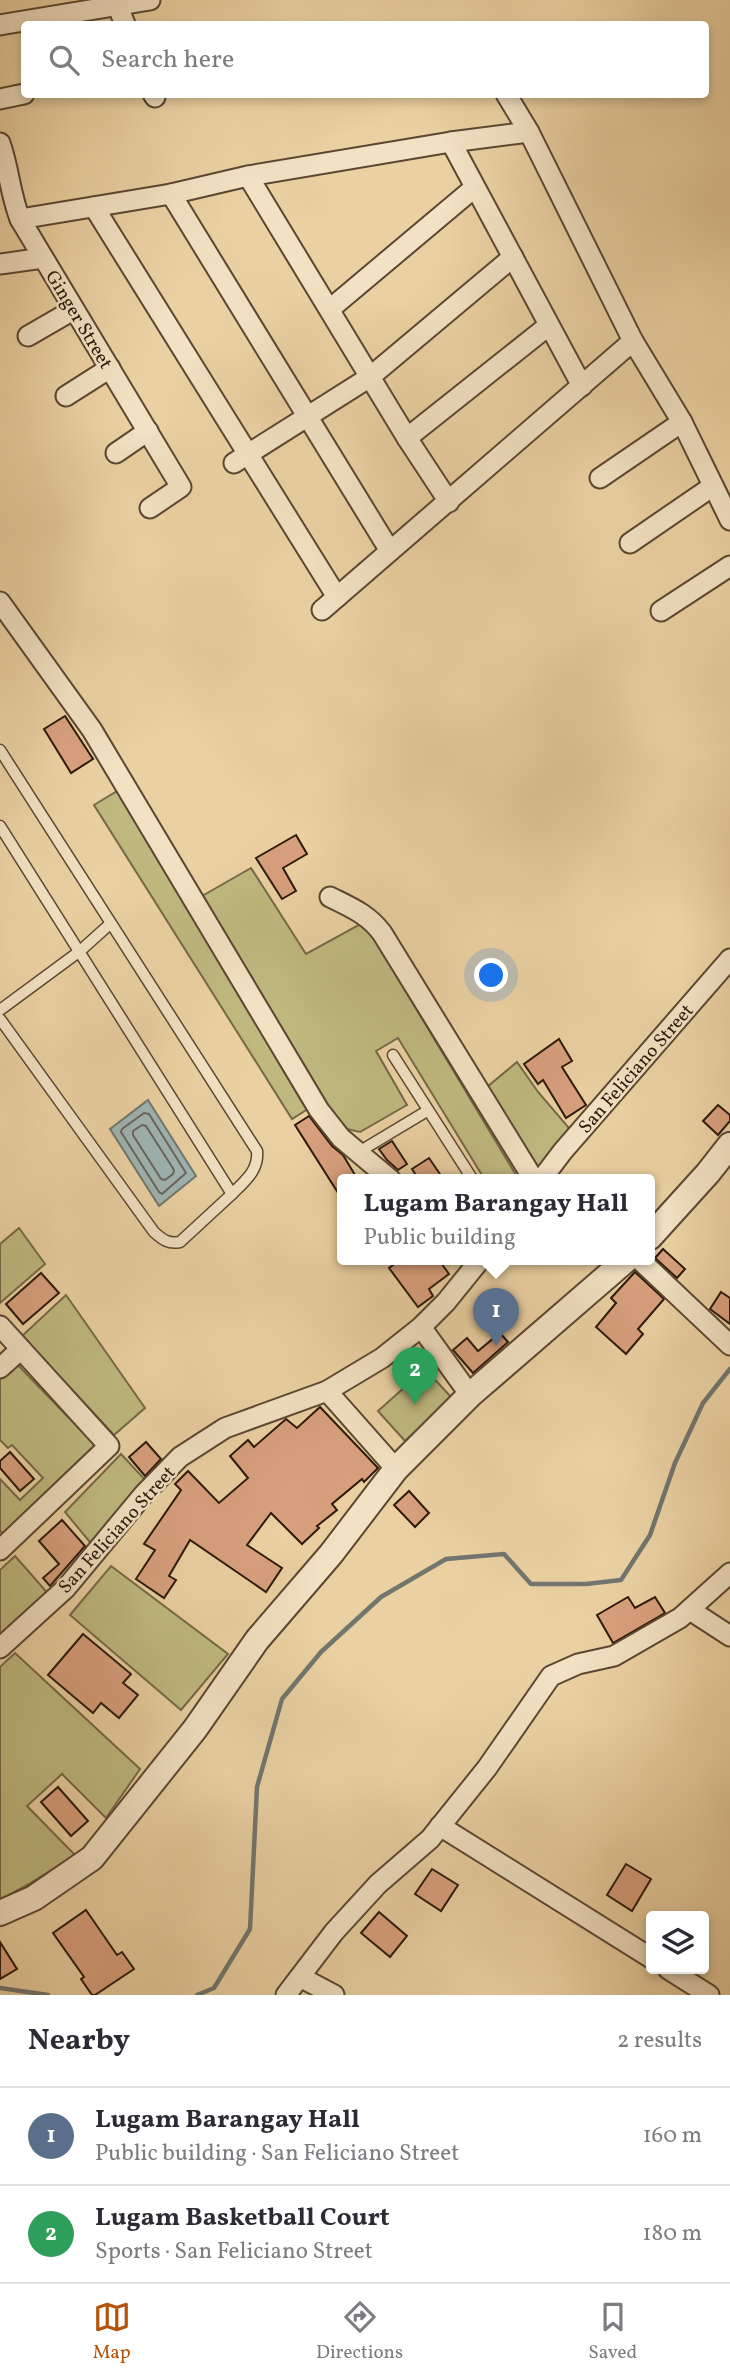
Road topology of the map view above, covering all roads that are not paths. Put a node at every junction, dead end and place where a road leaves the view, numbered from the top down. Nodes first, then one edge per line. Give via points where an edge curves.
1 (150, 0) edge
2 (116, 3) edge
3 (25, 21) edge
4 (124, 21) edge
5 (21, 22) edge
6 (0, 26) edge
7 (21, 95) edge
8 (508, 98) edge
9 (0, 99) edge
10 (529, 132) junction
11 (452, 142) junction
12 (0, 143) edge
13 (248, 176) junction
14 (474, 188) junction
15 (171, 194) junction
16 (94, 207) junction
17 (20, 219) junction
18 (513, 257) junction
19 (43, 258) junction
20 (0, 264) edge
21 (330, 309) junction
22 (73, 310) junction
23 (548, 326) junction
24 (28, 336) dead end
25 (633, 341) junction
26 (110, 368) junction
27 (370, 377) junction
28 (582, 386) junction
29 (66, 396) dead end
30 (310, 417) junction
31 (682, 422) junction
32 (148, 431) junction
33 (407, 438) junction
34 (116, 453) dead end
35 (242, 459) junction
36 (600, 478) dead end
37 (713, 486) junction
38 (449, 502) junction
39 (150, 508) dead end
40 (730, 520) edge
41 (630, 543) dead end
42 (390, 551) junction
43 (730, 566) edge
44 (337, 597) junction
45 (0, 601) edge
46 (321, 610) dead end
47 (661, 611) dead end
48 (0, 750) edge
49 (0, 826) edge
50 (330, 898) dead end
51 (110, 924) junction
52 (79, 951) junction
53 (730, 959) edge
54 (0, 1010) edge
55 (0, 1019) edge
56 (393, 1055) dead end
57 (427, 1111) junction
58 (730, 1146) edge
59 (357, 1153) junction
60 (383, 1174) edge
61 (468, 1174) edge
62 (530, 1174) edge
63 (546, 1174) edge
64 (232, 1194) junction
65 (655, 1232) edge
66 (471, 1265) edge
67 (620, 1265) edge
68 (645, 1265) edge
69 (0, 1326) edge
70 (421, 1327) junction
71 (730, 1345) edge
72 (21, 1349) junction
73 (0, 1368) edge
74 (327, 1391) junction
75 (470, 1395) junction
76 (396, 1469) junction
77 (0, 1550) edge
78 (730, 1573) edge
79 (690, 1609) junction
80 (730, 1636) edge
81 (0, 1648) edge
82 (440, 1826) junction
83 (0, 1913) edge
84 (646, 1955) edge
85 (676, 1974) edge
86 (300, 1977) junction
87 (286, 1995) edge
88 (334, 1995) edge
89 (709, 1995) edge

1 - 2 street
2 - 3 street
2 - 4 street
5 - 6 street
7 - 9 street
8 - 10 street
10 - 11 street
10 - 25 street
11 - 13 street
11 - 14 street
12 - 17 street, Ginger Street
13 - 15 street
13 - 21 street
14 - 18 street
14 - 21 street
15 - 16 street
15 - 30 street
16 - 17 street
16 - 35 street
17 - 19 street, Ginger Street
18 - 23 street
18 - 27 street
19 - 20 street
19 - 22 street, Ginger Street
21 - 27 street
22 - 24 street
22 - 26 street, Ginger Street
23 - 28 street
23 - 33 street
25 - 28 street
25 - 31 street
26 - 29 street
26 - 32 street, Ginger Street
27 - 30 street
27 - 33 street
28 - 38 street
30 - 35 street
30 - 42 street
31 - 36 street
31 - 37 street
32 - 34 street
32 - 39 street, Ginger Street via 181,487
33 - 38 street
35 - 44 street
37 - 40 street
37 - 41 street
38 - 42 street
42 - 44 street
43 - 47 street
44 - 46 street
45 - 59 street via 92,730 319,1111
48 - 51 lane
49 - 52 lane
50 - 62 street via 373,921
51 - 52 lane
51 - 64 lane via 257,1151 251,1175
52 - 54 lane
52 - 64 lane
53 - 63 street, San Feliciano Street
55 - 64 lane via 163,1240 180,1242
56 - 57 lane
57 - 59 lane
57 - 61 lane
58 - 65 street
59 - 60 street
66 - 70 street, San Feliciano Street
67 - 75 street
68 - 71 street
69 - 72 street
70 - 74 street, San Feliciano Street via 382,1358
70 - 75 street
72 - 73 street
72 - 77 street via 109,1446
74 - 76 street
74 - 81 street, San Feliciano Street via 225,1428 180,1457 66,1588
75 - 76 street
76 - 83 street via 257,1640 195,1729 92,1858 34,1898
78 - 79 street
79 - 80 street
79 - 82 street via 614,1656 551,1676 487,1769
82 - 84 street
82 - 86 street via 378,1884
85 - 89 street
86 - 87 street
86 - 88 street

